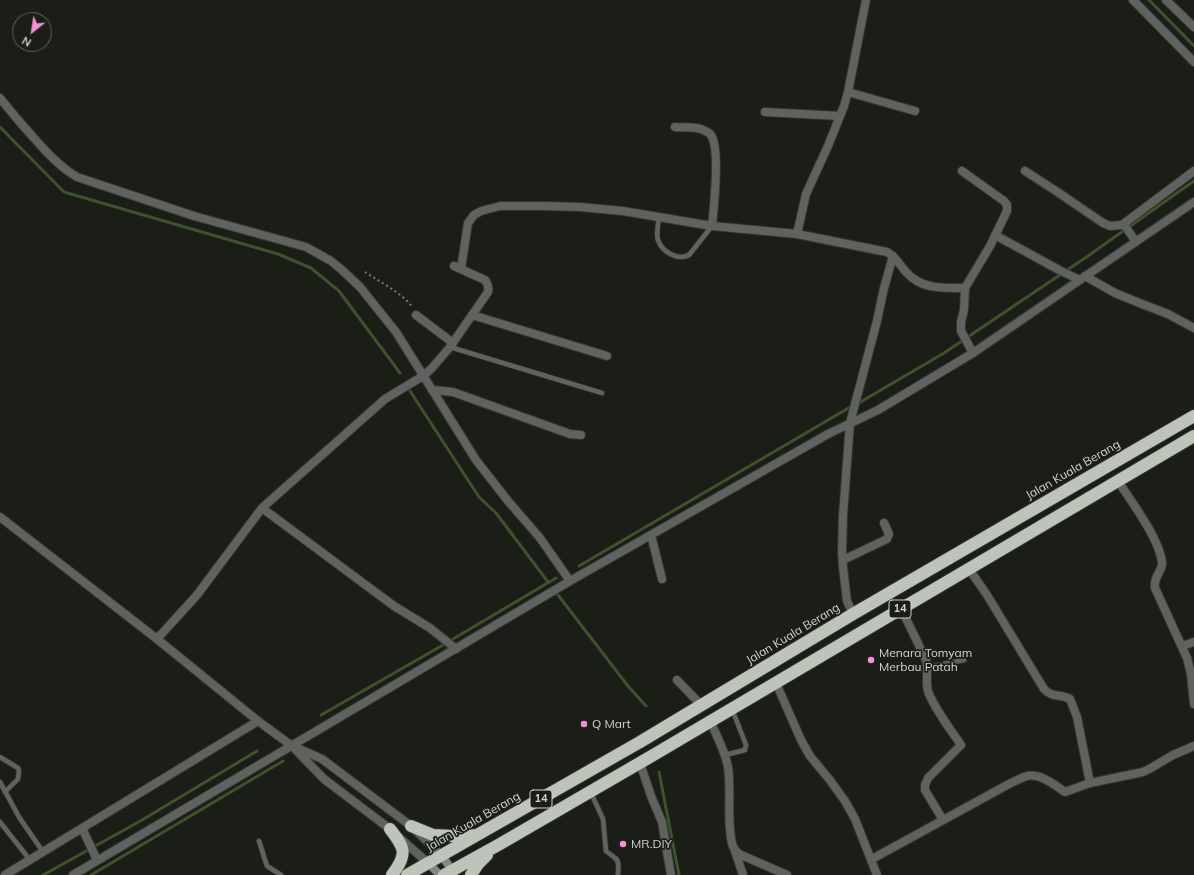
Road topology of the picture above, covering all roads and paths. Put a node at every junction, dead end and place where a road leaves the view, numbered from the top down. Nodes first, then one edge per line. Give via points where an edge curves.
1 (866, 0) edge
2 (1133, 0) edge
3 (1166, 0) edge
4 (1194, 27) edge
5 (1194, 62) edge
6 (848, 92) junction
7 (0, 98) edge
8 (914, 111) dead end
9 (765, 112) dead end
10 (840, 116) junction
11 (675, 127) dead end
12 (962, 171) dead end
13 (1025, 171) dead end
14 (1194, 171) edge
15 (1194, 202) edge
16 (659, 218) junction
17 (712, 226) junction
18 (1124, 226) junction
19 (797, 234) junction
20 (995, 235) junction
21 (1134, 240) junction
22 (893, 256) junction
23 (365, 272) dead end
24 (1082, 278) junction
25 (964, 288) junction
26 (416, 315) joint
27 (472, 315) junction
28 (1194, 328) edge
29 (452, 345) junction
30 (971, 350) junction
31 (607, 356) dead end
32 (423, 376) junction
33 (432, 390) junction
34 (602, 393) dead end
35 (1194, 416) edge
36 (851, 420) junction
37 (581, 435) dead end
38 (1194, 436) edge
39 (1105, 467) junction
40 (1134, 471) junction
41 (1118, 481) junction
42 (262, 508) junction
43 (0, 517) edge
44 (884, 523) dead end
45 (651, 535) junction
46 (843, 560) junction
47 (969, 569) junction
48 (662, 579) dead end
49 (570, 581) junction
50 (901, 608) junction
51 (853, 614) junction
52 (157, 639) junction
53 (1194, 642) edge
54 (1182, 646) junction
55 (456, 649) junction
56 (964, 660) dead end
57 (928, 667) junction
58 (677, 680) dead end
59 (776, 682) junction
60 (1194, 704) edge
61 (701, 705) junction
62 (732, 708) junction
63 (258, 721) junction
64 (710, 721) junction
65 (292, 746) junction
66 (1194, 746) edge
67 (725, 755) junction
68 (0, 757) edge
69 (640, 763) junction
70 (0, 783) edge
71 (1090, 783) junction
72 (590, 791) junction
73 (5, 792) junction
74 (943, 820) junction
75 (0, 822) edge
76 (412, 826) junction
77 (82, 828) junction
78 (390, 829) junction
79 (479, 834) junction
80 (259, 841) dead end
81 (500, 844) junction
82 (735, 851) junction
83 (43, 852) junction
84 (442, 856) junction
85 (96, 858) junction
86 (872, 859) junction
87 (30, 860) junction
88 (428, 863) junction
89 (450, 873) edge
90 (5, 875) edge
91 (73, 875) edge
92 (281, 875) edge
93 (392, 875) edge
94 (407, 875) edge
95 (440, 875) edge
96 (471, 875) edge
97 (618, 875) edge
98 (671, 875) edge
99 (743, 875) edge
100 (787, 875) edge
101 (877, 875) edge

1 - 6 street
2 - 5 street
3 - 4 street
6 - 8 street
6 - 10 street
7 - 32 street via 49,155 67,172 77,177 194,216 306,248 331,261 360,287 396,332
9 - 10 street
10 - 19 street via 806,194
11 - 17 street via 701,128 713,140 716,171
12 - 20 street via 1007,205 1007,211
13 - 18 street via 1103,223
14 - 18 street
15 - 21 street
16 - 17 street
16 - 17 lane via 658,239 666,251 674,256 689,255
16 - 27 street via 580,207 500,206 481,211 468,223 458,268 485,280 488,284 488,292
17 - 19 street
18 - 21 street
19 - 22 street via 878,249
20 - 24 street via 1071,276
20 - 25 street
21 - 24 street
22 - 25 street via 916,281 937,288
22 - 36 street
23 - 26 path via 410,303
24 - 28 street via 1168,314
24 - 30 street
25 - 30 street via 961,331
26 - 29 street
27 - 29 street
27 - 31 street
29 - 32 street
29 - 34 lane
30 - 36 street via 878,410
32 - 33 street
32 - 42 street via 385,399
33 - 37 street via 453,392 570,434
33 - 49 street via 476,460 540,538
35 - 39 highway, Jalan Kuala Berang / 14
36 - 45 street
36 - 46 street via 843,515
38 - 40 highway, 14
39 - 40 highway via 1128,465
39 - 51 highway, Jalan Kuala Berang / 14
40 - 41 highway, 14
41 - 47 highway, 14
41 - 54 street via 1140,514 1158,549 1162,568 1155,579 1156,588
42 - 52 street via 197,595
42 - 55 street
43 - 52 street
44 - 46 street via 889,534 887,539
45 - 48 street
45 - 49 street
46 - 51 street via 847,601
47 - 50 highway, 14
47 - 71 street via 1044,689 1052,695 1070,698 1077,717
49 - 55 street
50 - 57 street via 922,649
50 - 59 highway, 14
51 - 61 highway, Jalan Kuala Berang / 14
52 - 63 street
53 - 54 street
54 - 60 street via 1191,674
55 - 65 street
56 - 57 lane
57 - 74 street via 927,690 932,702 961,745 928,778 925,785 925,790
58 - 61 street
59 - 62 highway, 14
59 - 86 street via 801,740 848,807
61 - 79 highway, Jalan Kuala Berang / 14
62 - 64 highway, 14
62 - 67 lane via 746,748
63 - 65 street
63 - 77 street
64 - 67 street
64 - 69 highway, 14
65 - 76 street via 322,759
65 - 78 street via 324,779
65 - 85 street
66 - 71 street via 1142,772
67 - 82 street via 728,768 731,842
68 - 73 lane via 19,771 18,779
69 - 72 highway, 14
69 - 98 street via 662,822
70 - 73 lane
71 - 74 street via 1064,792 1044,779 1028,776
72 - 81 highway, 14
72 - 97 lane via 603,819 606,851 618,860
73 - 83 lane
74 - 86 street
75 - 87 lane
76 - 79 highway via 433,835
76 - 84 street
77 - 83 street
77 - 85 street
78 - 88 street
78 - 93 highway via 399,841 403,855
79 - 84 highway, Jalan Kuala Berang / 14
80 - 92 lane via 267,866
81 - 89 highway, 14
81 - 96 highway via 484,857
82 - 99 street
82 - 100 street
83 - 87 street
84 - 88 highway, Jalan Kuala Berang / 14
84 - 89 street
85 - 91 street
86 - 101 street
87 - 90 street
88 - 94 highway, Jalan Kuala Berang / 14
88 - 95 street

